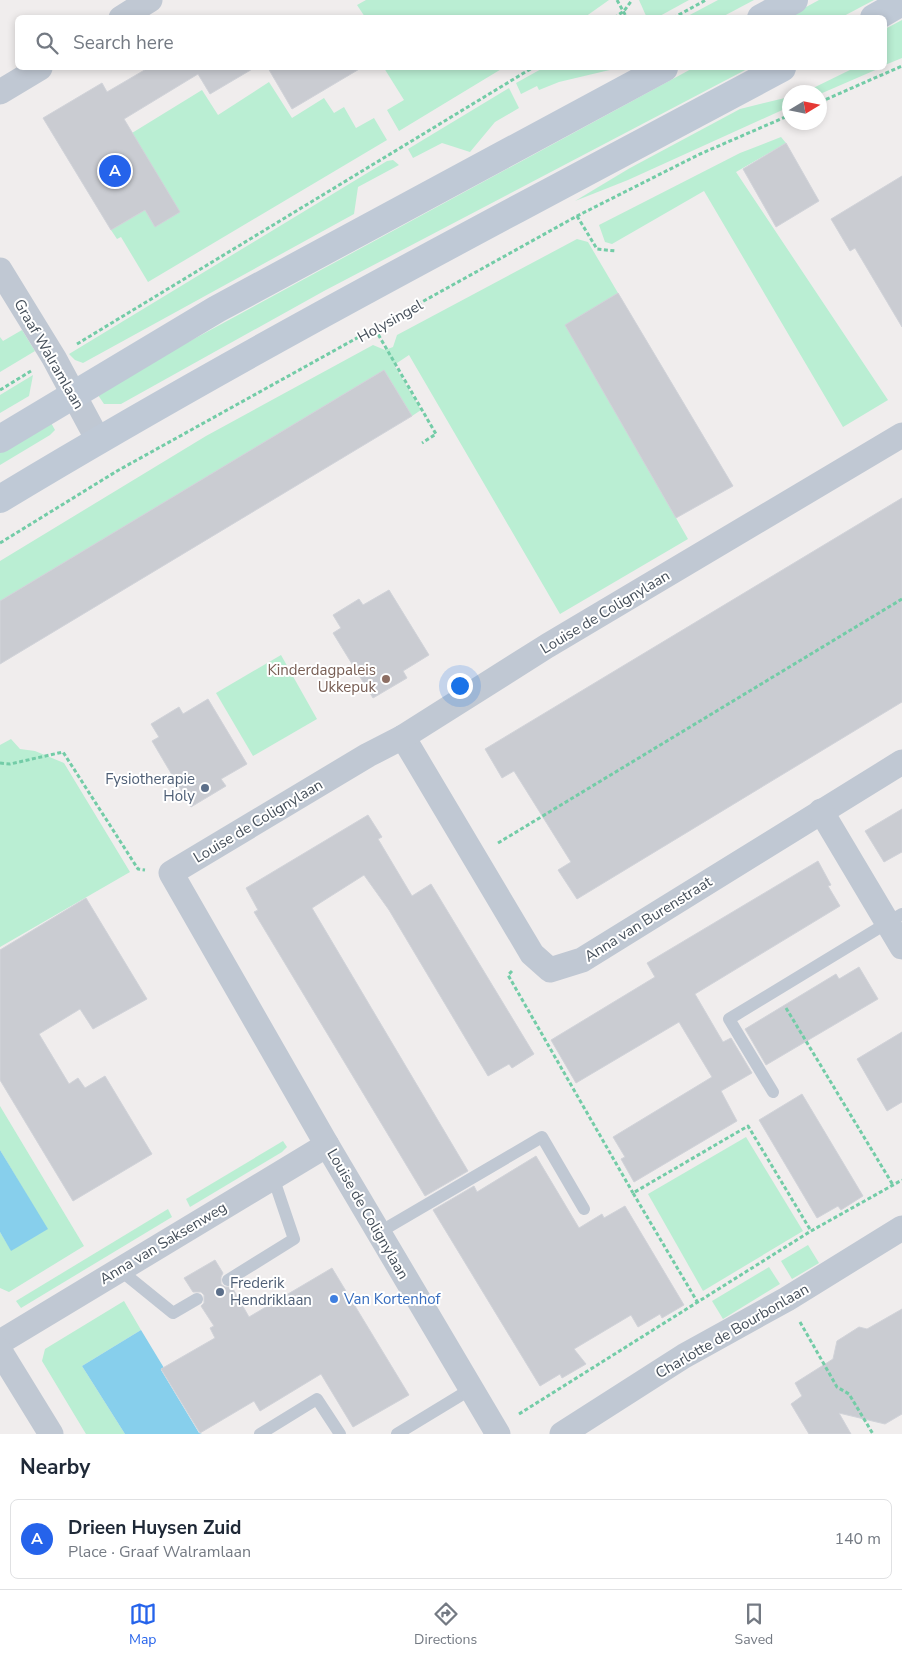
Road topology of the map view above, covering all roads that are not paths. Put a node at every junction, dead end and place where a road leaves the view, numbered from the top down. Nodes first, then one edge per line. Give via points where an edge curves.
1 (150, 0) edge
2 (794, 0) edge
3 (902, 2) edge
4 (126, 15) edge
5 (766, 15) edge
6 (879, 15) edge
7 (37, 70) edge
8 (660, 70) edge
9 (778, 70) edge
10 (0, 92) edge
11 (0, 270) edge
12 (74, 395) junction
13 (902, 435) edge
14 (0, 440) edge
15 (98, 440) junction
16 (0, 499) edge
17 (403, 737) junction
18 (902, 762) edge
19 (821, 811) junction
20 (895, 918) edge
21 (902, 947) edge
22 (773, 1092) dead end
23 (327, 1145) junction
24 (273, 1177) junction
25 (584, 1209) dead end
26 (902, 1228) edge
27 (378, 1233) junction
28 (120, 1270) junction
29 (228, 1280) dead end
30 (197, 1299) dead end
31 (0, 1342) edge
32 (0, 1350) edge
33 (472, 1389) junction
34 (497, 1431) edge
35 (51, 1434) edge
36 (260, 1434) edge
37 (340, 1434) edge
38 (397, 1434) edge
39 (562, 1434) edge

1 - 4 street
2 - 5 street
3 - 6 street
7 - 10 street
8 - 12 street via 217,309
9 - 15 street via 302,325
11 - 12 street, Graaf Walramlaan
12 - 14 street
12 - 15 street, Graaf Walramlaan
13 - 17 street, Louise de Colignylaan via 547,646
15 - 16 street
17 - 19 street, Anna van Burenstraat via 532,954 550,970 582,960
17 - 23 street, Louise de Colignylaan via 171,873
18 - 19 street, Anna van Burenstraat
19 - 20 street
20 - 21 street
20 - 22 lane via 729,1018
23 - 24 street, Anna van Saksenweg
23 - 27 street, Louise de Colignylaan
24 - 28 street, Anna van Saksenweg
24 - 29 lane via 294,1239
25 - 27 lane via 542,1137
26 - 39 street, Charlotte de Bourbonlaan via 788,1299 684,1356
27 - 33 street, Louise de Colignylaan
28 - 30 lane via 173,1312
28 - 31 street, Anna van Saksenweg
32 - 35 street
33 - 34 street, Louise de Colignylaan
33 - 38 lane
36 - 37 lane via 317,1399

